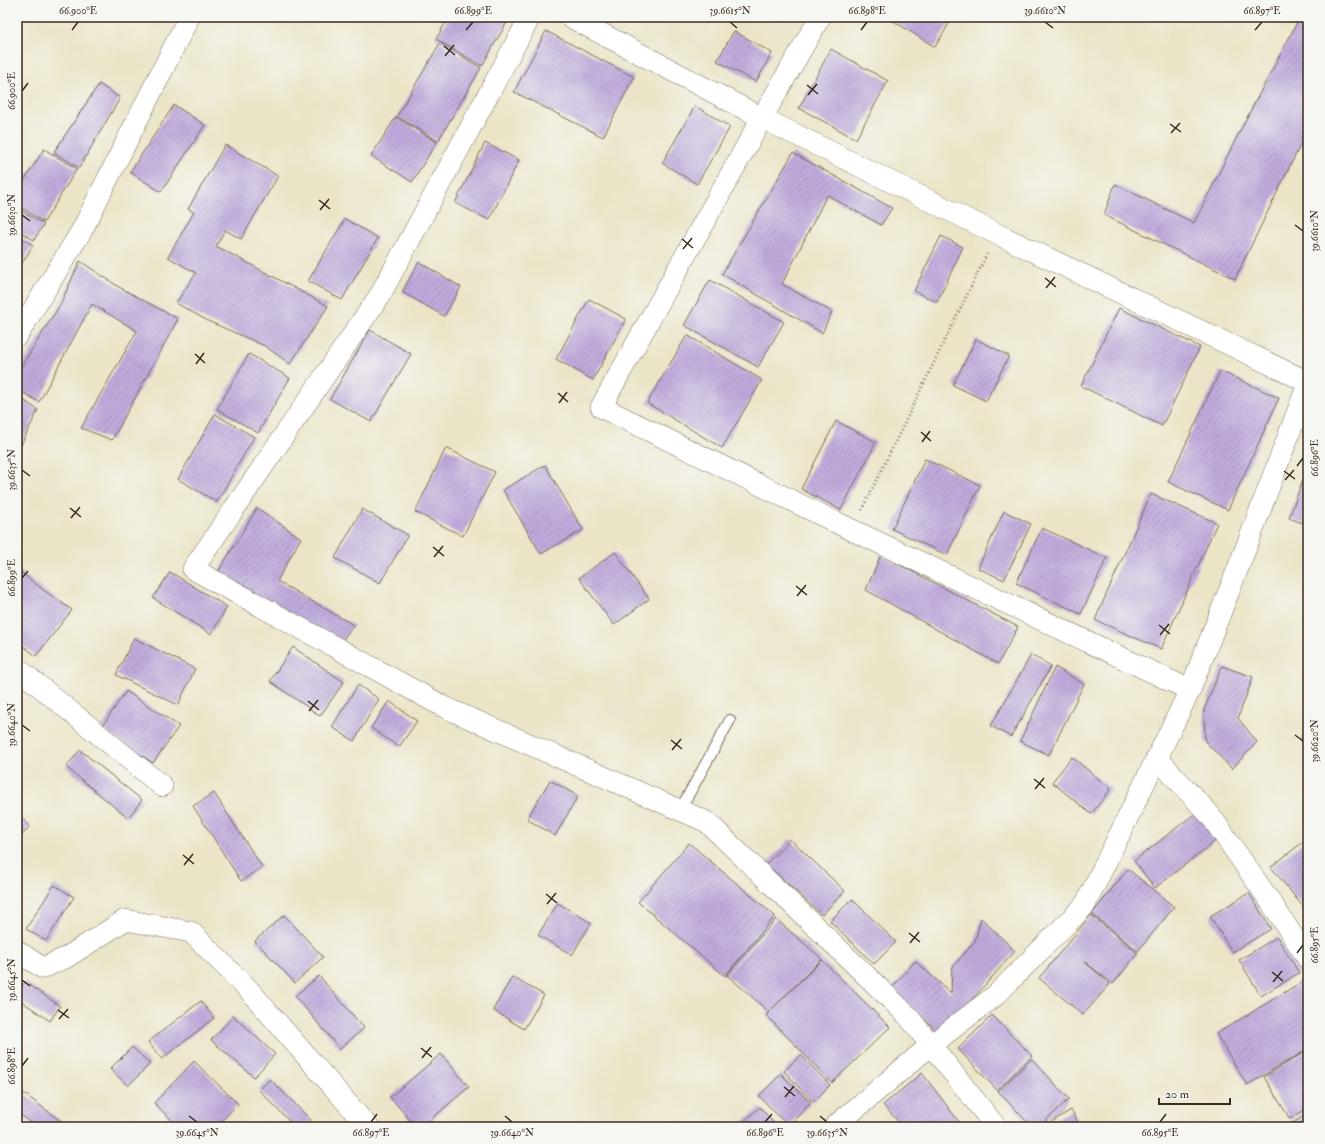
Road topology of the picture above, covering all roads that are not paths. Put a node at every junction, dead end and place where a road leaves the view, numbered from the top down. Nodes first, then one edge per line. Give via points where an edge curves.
1 (189, 17) edge
2 (530, 17) edge
3 (570, 17) edge
4 (820, 17) edge
5 (762, 118) junction
6 (17, 336) edge
7 (1308, 383) edge
8 (17, 668) edge
9 (1190, 690) junction
10 (730, 720) dead end
11 (1156, 758) junction
12 (162, 786) dead end
13 (680, 810) junction
14 (17, 951) edge
15 (1308, 959) edge
16 (931, 1045) junction
17 (368, 1127) edge
18 (834, 1127) edge
19 (996, 1127) edge

1 - 6 street via 82,230
2 - 13 street via 380,295 194,569 444,707
3 - 5 street
4 - 5 street
5 - 7 street
5 - 9 street via 601,407 852,530
7 - 9 street
8 - 12 street
9 - 11 street
10 - 13 lane
11 - 15 street via 1210,815
11 - 16 street via 1084,905 996,995
13 - 16 street via 707,822 907,1015
14 - 17 street via 44,968 67,957 125,920 191,932 248,989
16 - 18 street
16 - 19 street

